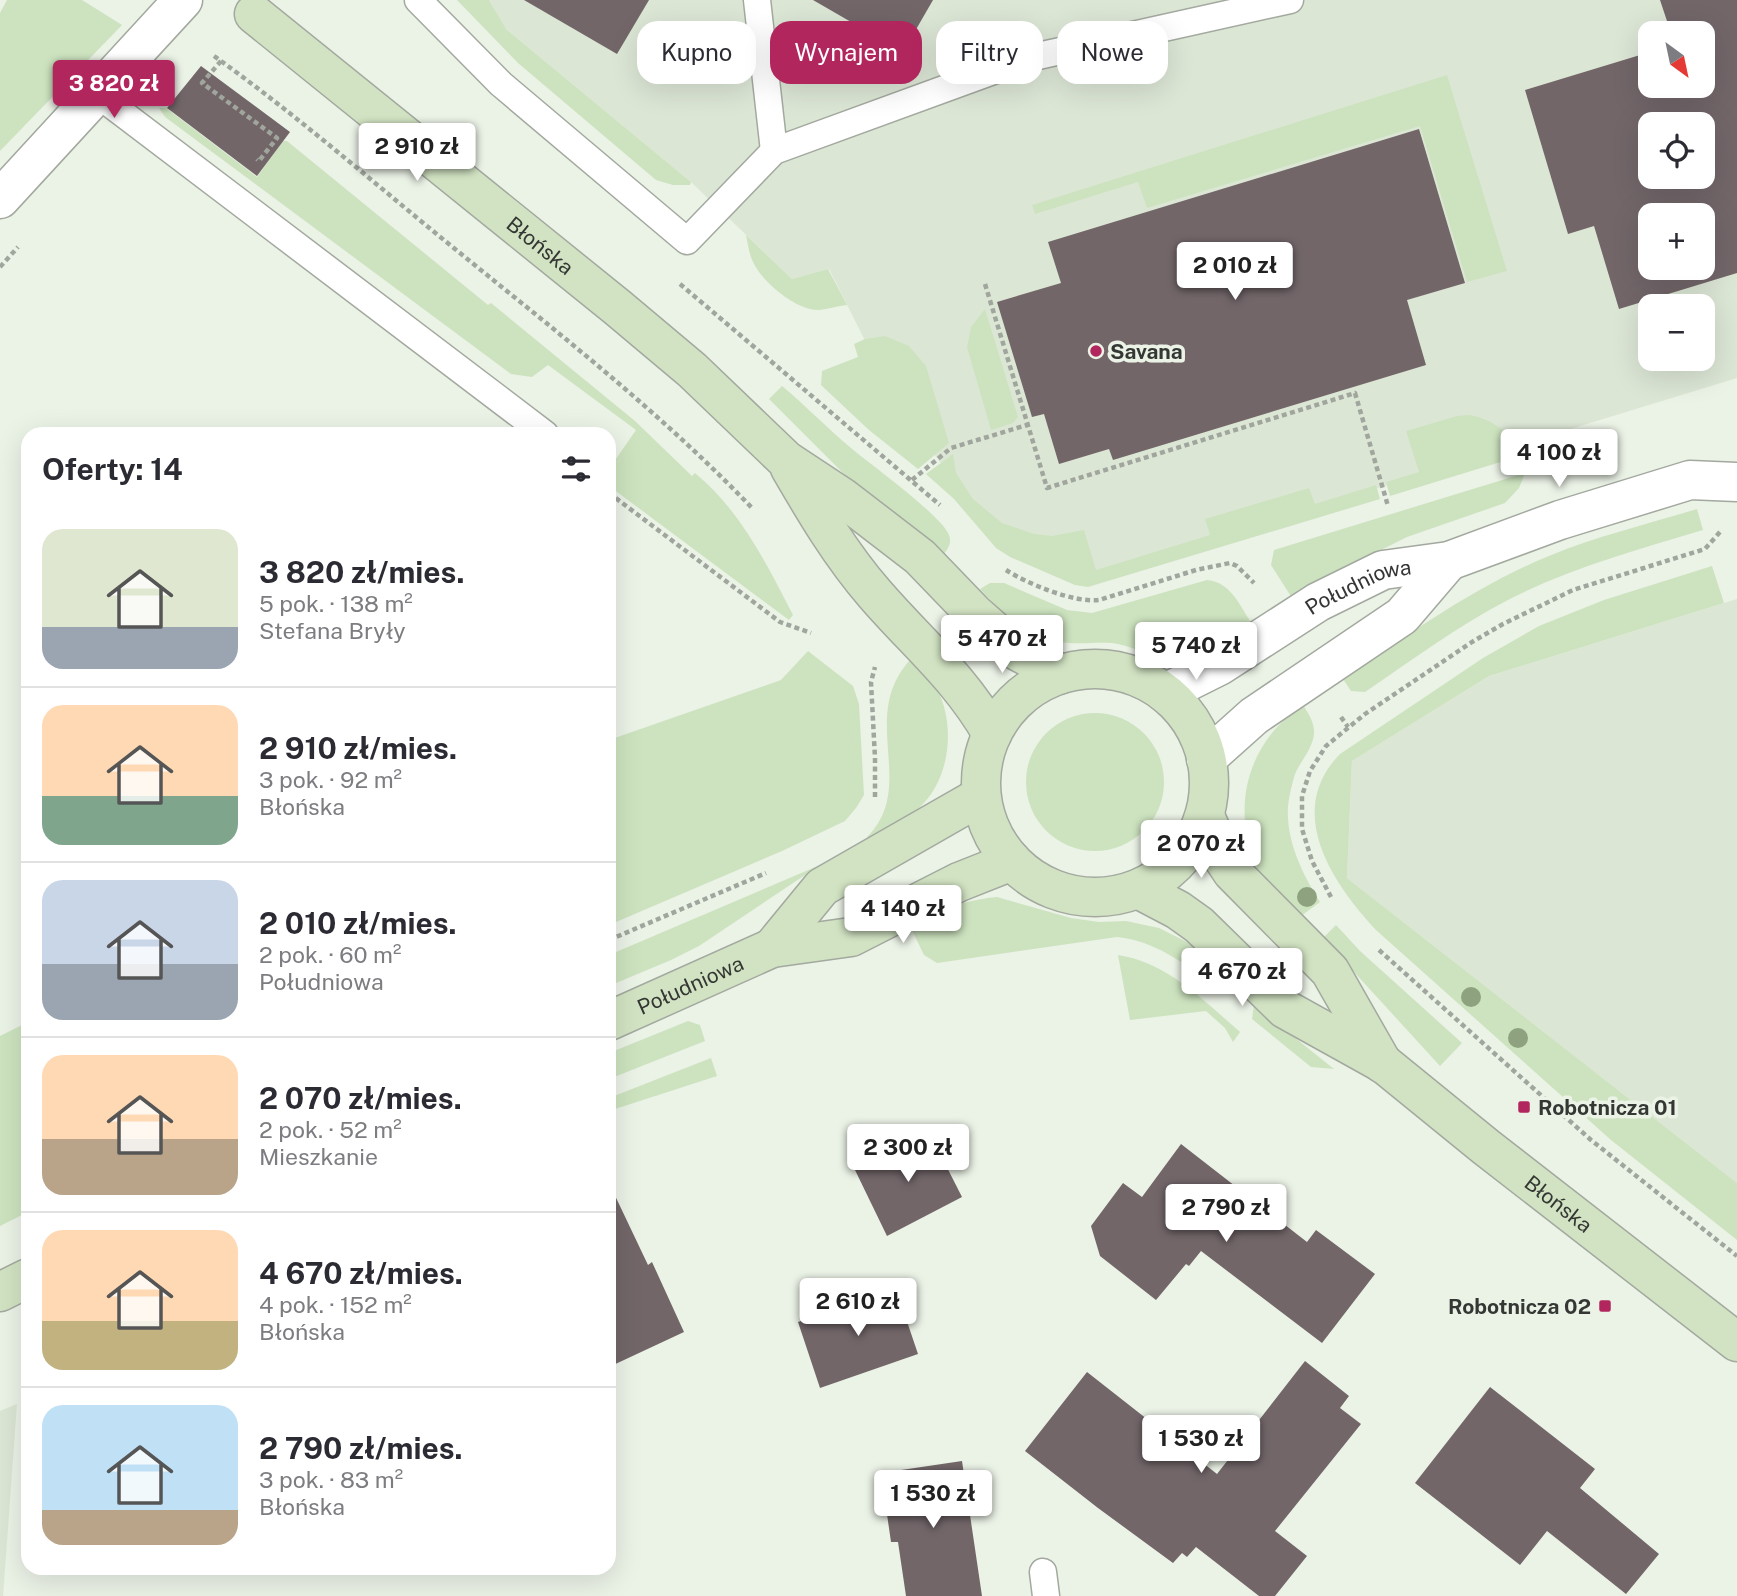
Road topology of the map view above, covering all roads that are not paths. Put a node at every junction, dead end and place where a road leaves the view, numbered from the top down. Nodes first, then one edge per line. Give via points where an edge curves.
1 (183, 0) edge
2 (418, 0) edge
3 (757, 0) edge
4 (1290, 0) edge
5 (254, 14) dead end
6 (97, 94) junction
7 (774, 151) junction
8 (0, 199) edge
9 (536, 427) edge
10 (786, 460) junction
11 (1737, 482) edge
12 (1449, 561) junction
13 (1061, 674) junction
14 (1164, 693) junction
15 (992, 734) junction
16 (1206, 759) junction
17 (981, 796) junction
18 (1205, 816) junction
19 (1012, 861) junction
20 (1138, 889) junction
21 (772, 948) junction
22 (616, 1018) edge
23 (1384, 1065) junction
24 (21, 1282) edge
25 (0, 1292) edge
26 (1737, 1342) edge

1 - 6 street
2 - 7 lane via 501,84 687,241
3 - 7 lane
4 - 7 lane via 1029,58
5 - 10 street, Błońska via 617,306
6 - 8 street
6 - 9 lane
10 - 13 street, Błońska via 920,557 1017,652
10 - 15 street, Błońska via 820,520 874,593 945,667
11 - 12 street, Południowa via 1690,480 1560,520
12 - 14 street, Południowa via 1383,570 1318,602 1219,666
12 - 16 street, Południowa via 1402,616 1254,716
13 - 14 street via 1115,671
13 - 15 street via 1033,687 1009,707
14 - 16 street via 1198,734
15 - 17 street via 984,754
16 - 18 street
17 - 19 street via 997,842
17 - 21 street, Południowa via 822,887
18 - 20 street via 1179,860
18 - 23 street, Błońska via 1232,872 1330,971
19 - 20 street via 1043,885 1080,897 1100,898
19 - 21 street, Południowa via 959,882 851,937
20 - 23 street, Błońska via 1199,925 1285,1009
21 - 22 street, Południowa
23 - 26 street, Błońska
24 - 25 street

